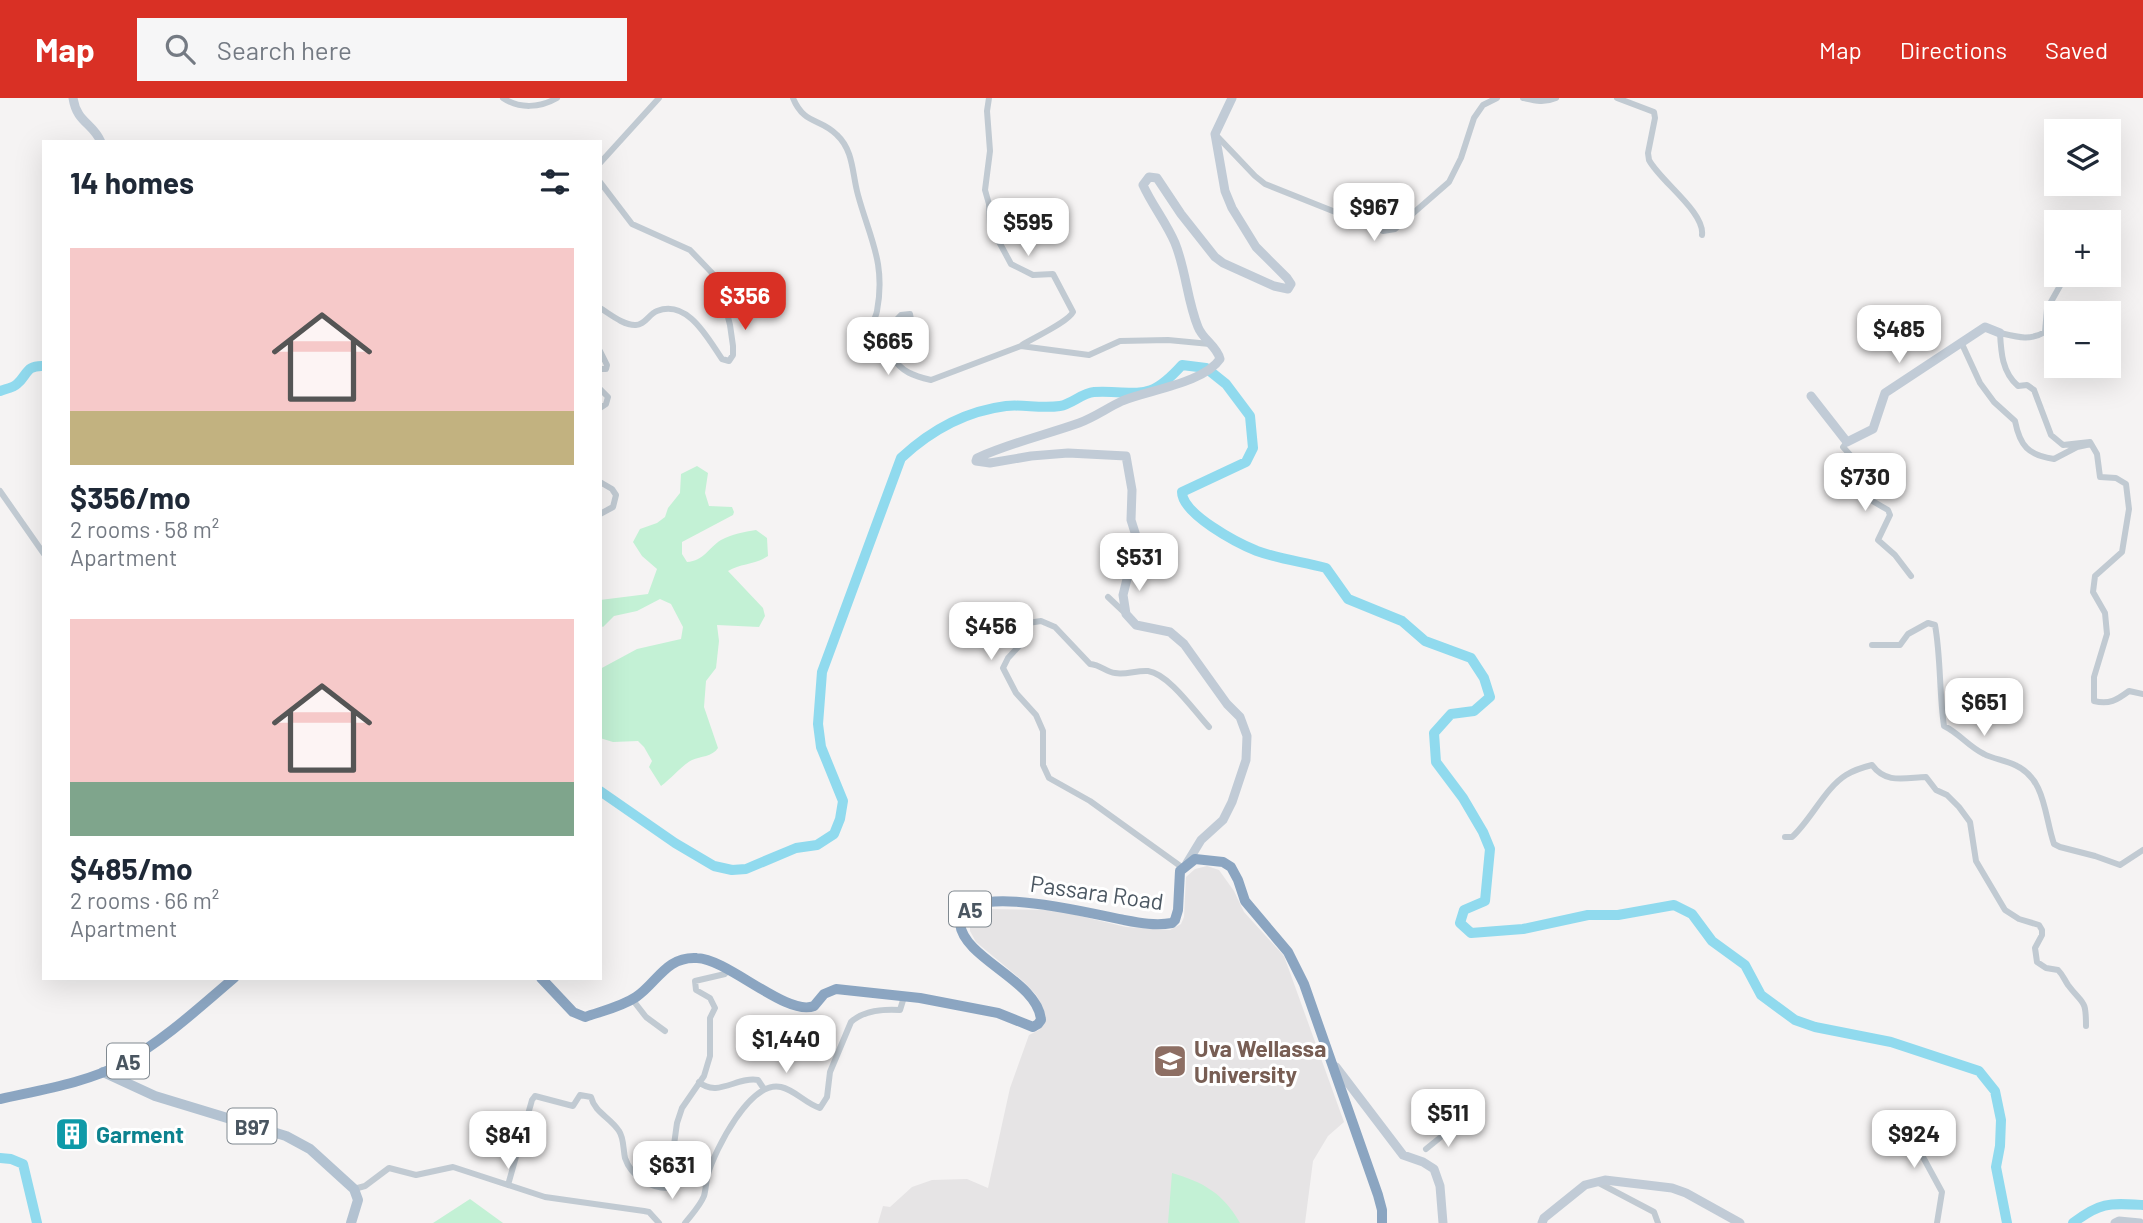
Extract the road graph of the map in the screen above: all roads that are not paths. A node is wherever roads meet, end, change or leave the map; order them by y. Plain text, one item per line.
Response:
1 (73, 98) edge
2 (503, 98) edge
3 (557, 98) edge
4 (659, 98) edge
5 (793, 98) edge
6 (989, 98) edge
7 (1232, 98) edge
8 (1497, 98) edge
9 (1523, 98) edge
10 (1556, 98) edge
11 (1617, 98) edge
12 (1215, 134) junction
13 (100, 140) edge
14 (602, 161) edge
15 (602, 185) edge
16 (1702, 235) dead end
17 (2059, 287) edge
18 (602, 309) edge
19 (2000, 333) junction
20 (1210, 344) junction
21 (1962, 344) junction
22 (1021, 346) junction
23 (602, 355) edge
24 (602, 369) edge
25 (602, 391) edge
26 (1811, 396) dead end
27 (602, 407) edge
28 (1847, 442) junction
29 (2091, 444) junction
30 (602, 483) edge
31 (0, 491) edge
32 (602, 513) edge
33 (42, 551) edge
34 (1911, 576) dead end
35 (1108, 597) dead end
36 (1126, 614) junction
37 (1872, 645) dead end
38 (2143, 694) edge
39 (1209, 727) dead end
40 (1785, 837) dead end
41 (2143, 850) edge
42 (1185, 866) junction
43 (727, 970) junction
44 (232, 980) edge
45 (543, 980) edge
46 (904, 997) junction
47 (632, 999) junction
48 (2087, 1026) dead end
49 (665, 1031) dead end
50 (1328, 1057) junction
51 (103, 1072) junction
52 (699, 1082) junction
53 (764, 1089) junction
54 (0, 1099) edge
55 (1893, 1115) dead end
56 (1468, 1127) dead end
57 (1426, 1149) dead end
58 (1595, 1181) junction
59 (508, 1185) junction
60 (354, 1189) junction
61 (351, 1223) edge
62 (659, 1223) edge
63 (685, 1223) edge
64 (1382, 1223) edge
65 (1443, 1223) edge
66 (1542, 1223) edge
67 (1658, 1223) edge
68 (1740, 1223) edge
69 (1937, 1223) edge
70 (2115, 1223) edge
71 (2140, 1223) edge

1 - 13 street
2 - 3 street
4 - 14 street
5 - 22 street
6 - 22 street
7 - 12 street
8 - 12 street
9 - 10 street
11 - 16 street
12 - 20 street
15 - 18 street
17 - 19 street
19 - 21 street
19 - 29 street
20 - 22 street
20 - 36 street
21 - 28 street
21 - 29 street
23 - 24 street
25 - 27 street
26 - 28 street
28 - 34 street
29 - 38 street
30 - 32 street
31 - 33 street
35 - 36 street
36 - 42 street
37 - 41 street
39 - 42 street
40 - 48 street
42 - 46 highway, Passara Road / A5
42 - 50 highway, Passara Road
43 - 46 highway, Passara Road / A5
43 - 47 highway, Passara Road / A5
43 - 52 street
44 - 51 highway, A5
45 - 47 highway, Passara Road / A5
46 - 53 street
47 - 49 street
50 - 64 highway, Passara Road
50 - 65 street
51 - 54 highway, A5
51 - 60 main road, B97
52 - 53 street
52 - 59 street
53 - 63 street
55 - 69 street
56 - 57 street
58 - 66 street
58 - 67 street
58 - 68 street
59 - 60 street
59 - 62 street
60 - 61 main road
70 - 71 street

